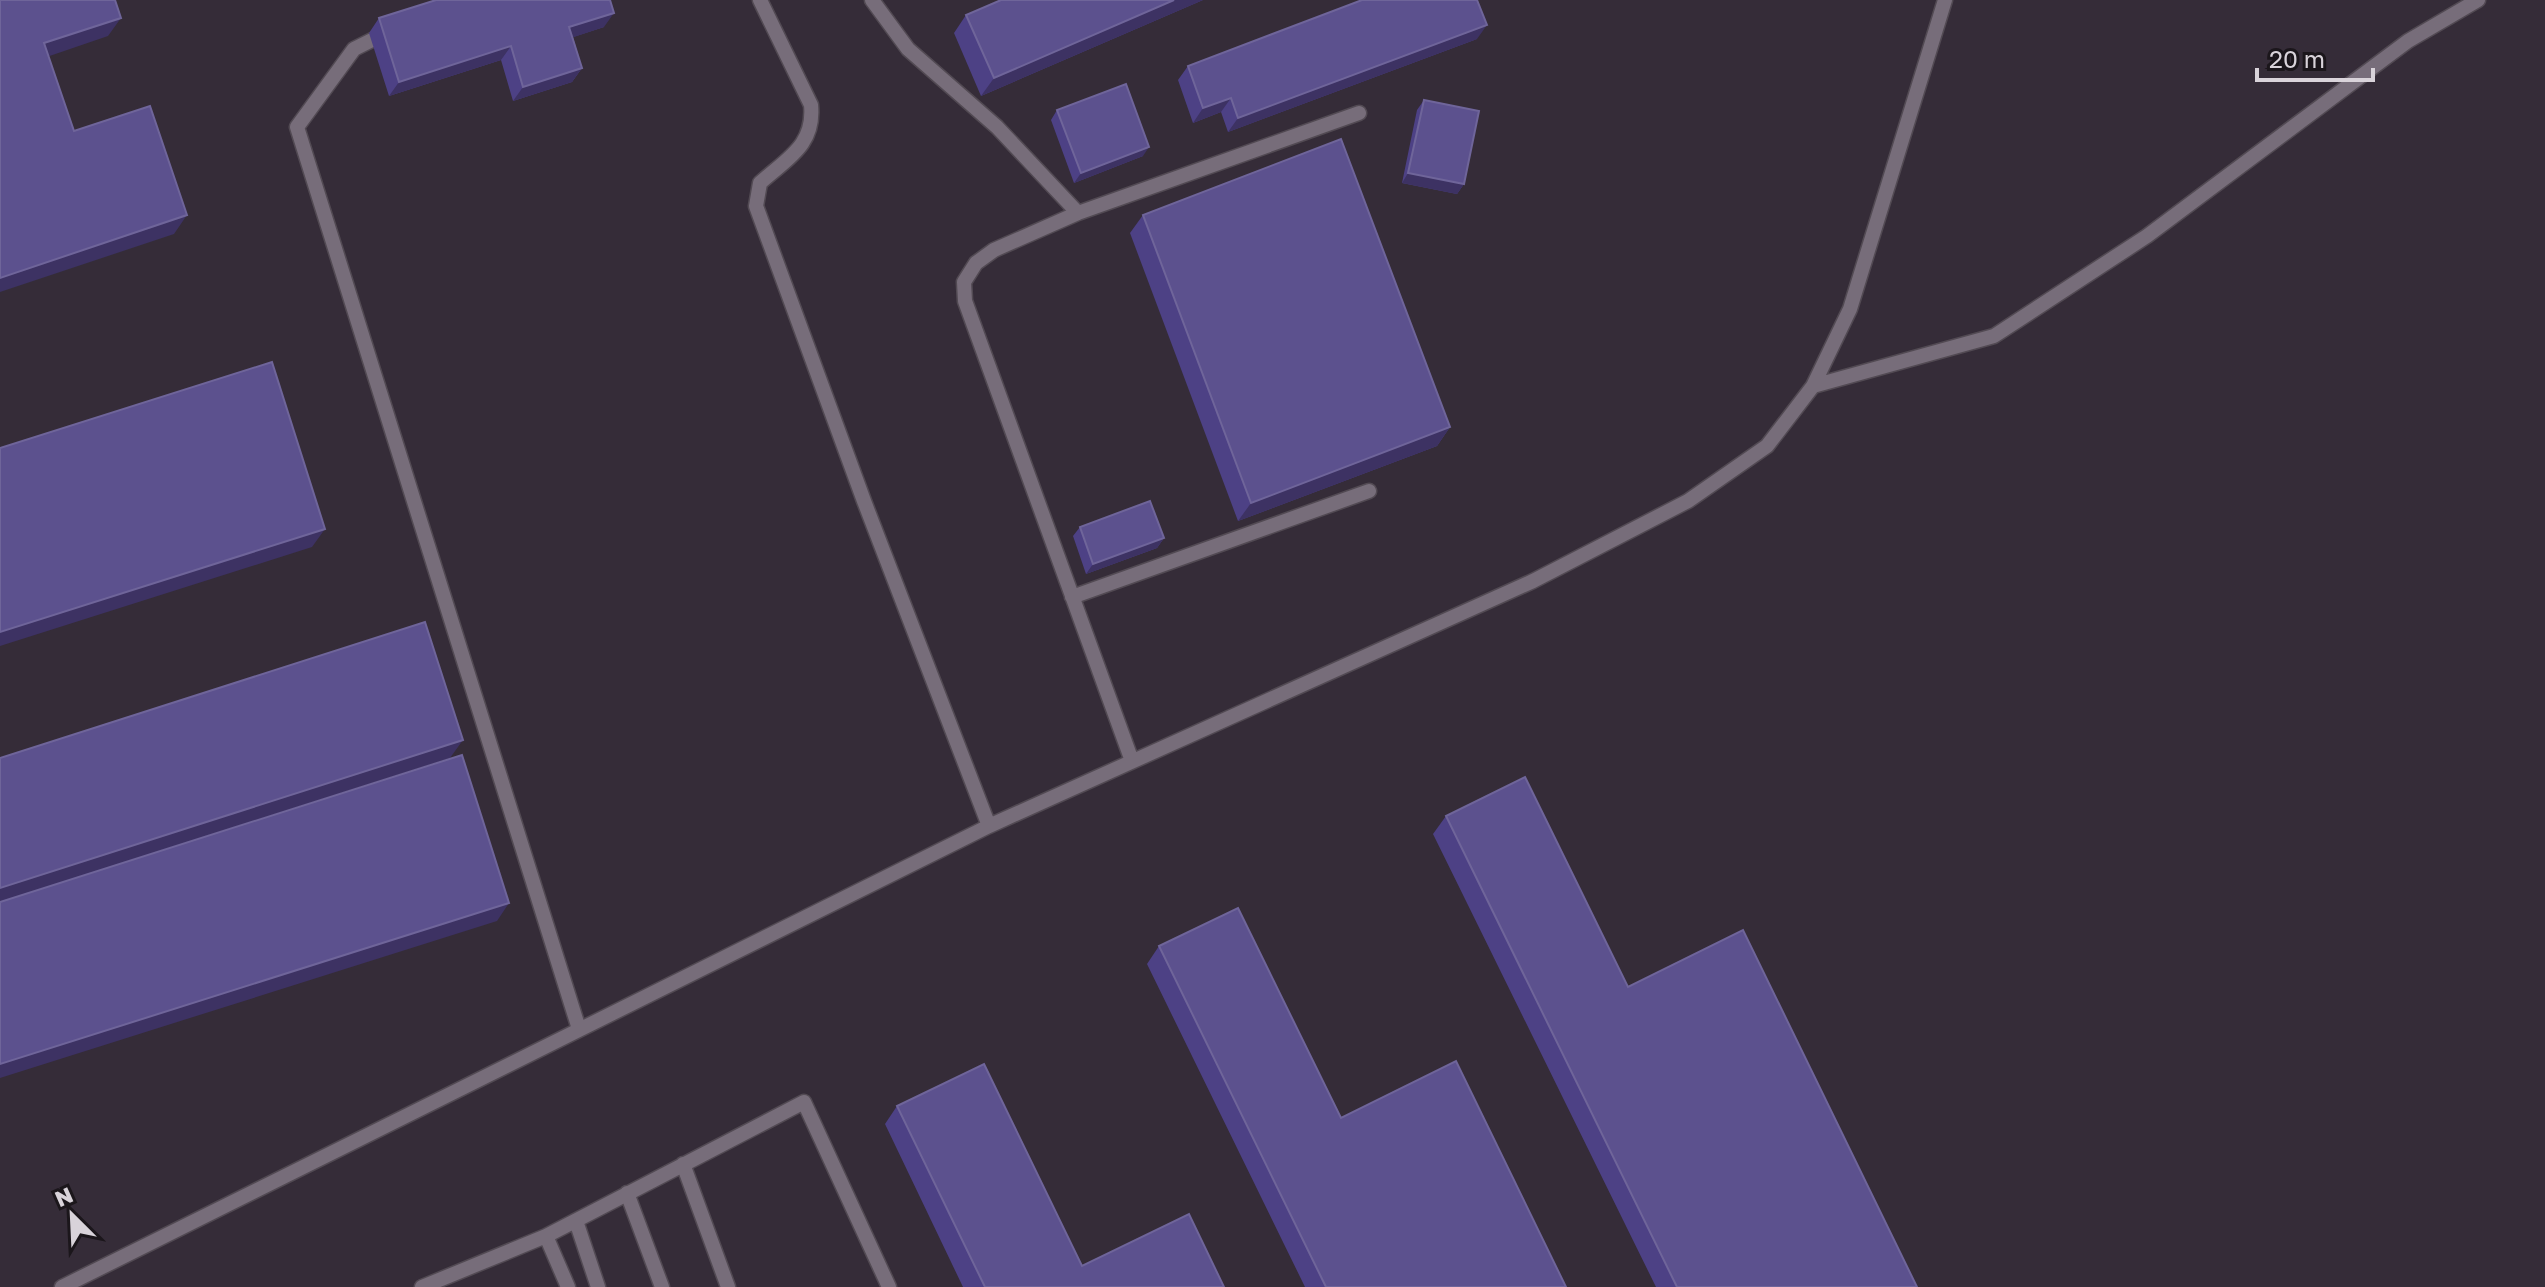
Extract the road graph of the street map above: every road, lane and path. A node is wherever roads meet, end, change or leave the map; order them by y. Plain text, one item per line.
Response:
1 (760, 0) edge
2 (872, 0) edge
3 (1945, 0) edge
4 (2478, 0) edge
5 (395, 28) edge
6 (1359, 113) dead end
7 (1078, 213) junction
8 (1813, 386) junction
9 (1369, 491) edge
10 (1072, 597) junction
11 (1132, 761) junction
12 (989, 826) junction
13 (579, 1029) junction
14 (683, 1164) junction
15 (627, 1193) junction
16 (576, 1221) junction
17 (546, 1236) junction
18 (62, 1287) edge
19 (422, 1287) edge
20 (568, 1287) edge
21 (598, 1287) edge
22 (662, 1287) edge
23 (728, 1287) edge
24 (889, 1287) edge

1 - 12 lane
2 - 7 lane
3 - 8 lane
4 - 8 lane
5 - 13 lane
6 - 7 lane
7 - 10 lane
8 - 11 lane
9 - 10 lane
10 - 11 lane
11 - 12 lane
12 - 13 lane
13 - 18 lane
14 - 15 lane
14 - 23 lane
14 - 24 lane
15 - 16 lane
15 - 22 lane
16 - 17 lane
16 - 21 lane
17 - 19 lane
17 - 20 lane

